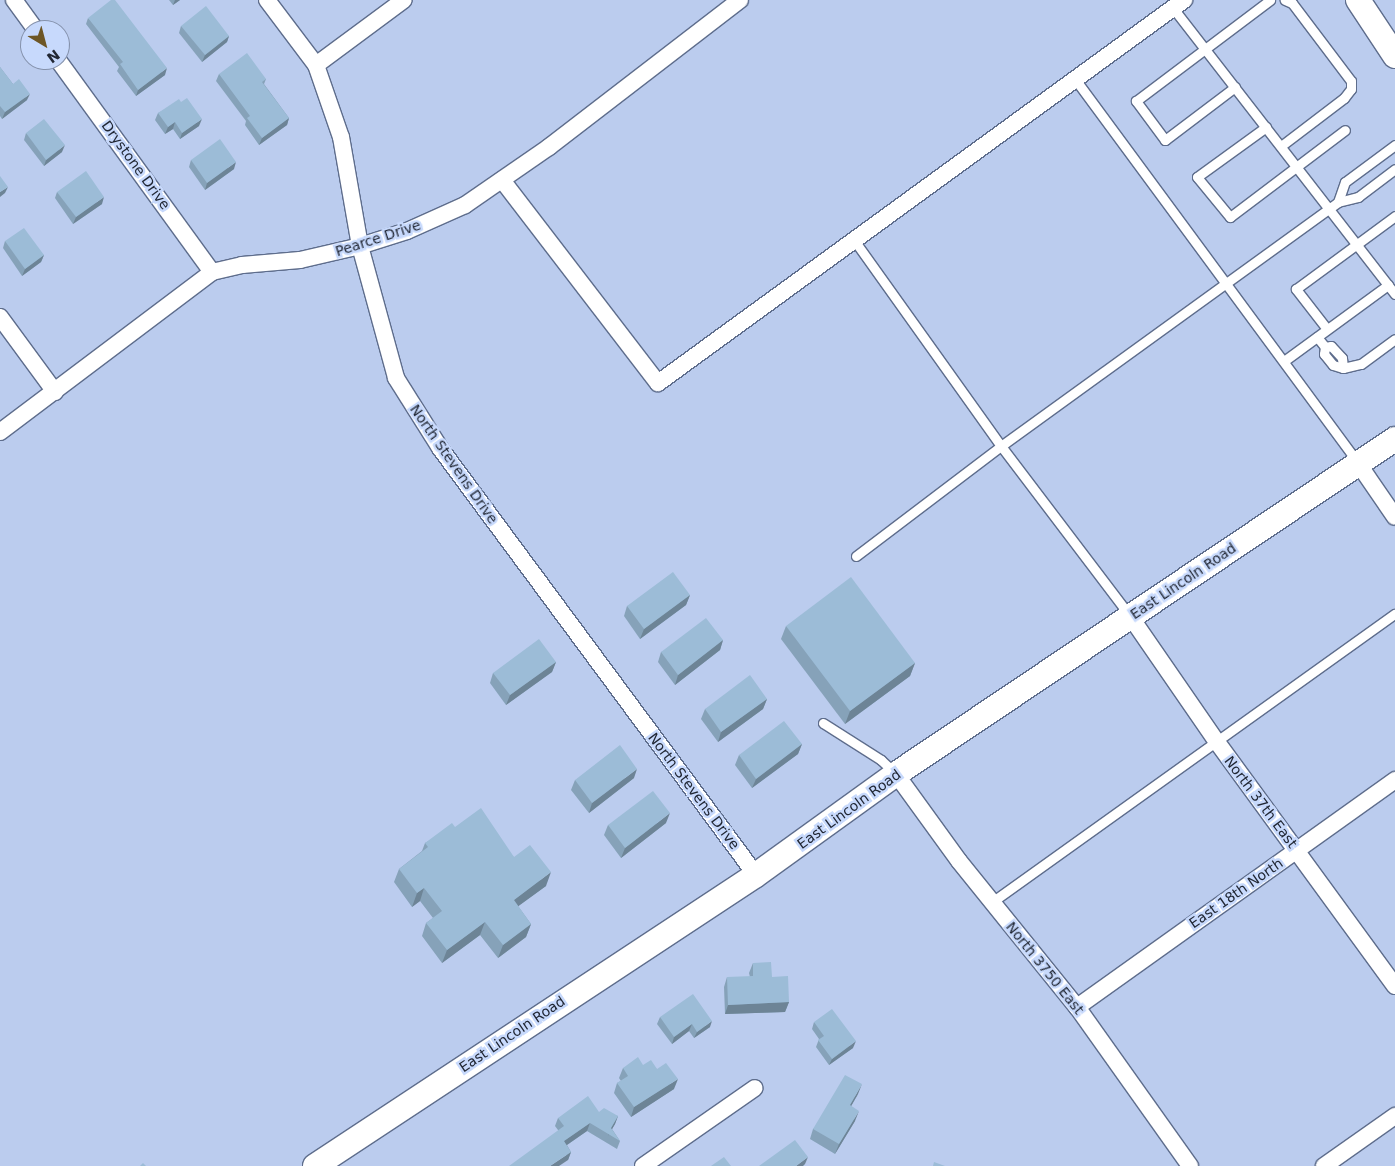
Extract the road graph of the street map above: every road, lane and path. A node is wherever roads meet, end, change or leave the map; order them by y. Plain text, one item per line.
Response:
1 (14, 0) edge
2 (267, 0) edge
3 (404, 0) edge
4 (740, 0) edge
5 (1270, 0) edge
6 (1285, 0) edge
7 (1175, 3) edge
8 (1364, 8) edge
9 (29, 20) edge
10 (1395, 40) edge
11 (1206, 49) junction
12 (1395, 56) edge
13 (316, 65) junction
14 (65, 70) edge
15 (1075, 79) junction
16 (1235, 87) junction
17 (1266, 127) junction
18 (1345, 130) dead end
19 (1395, 145) edge
20 (1281, 146) junction
21 (1298, 167) junction
22 (1395, 169) edge
23 (502, 180) junction
24 (1338, 202) junction
25 (1330, 208) junction
26 (1395, 216) edge
27 (854, 240) junction
28 (1356, 243) junction
29 (360, 246) junction
30 (212, 272) junction
31 (1227, 282) junction
32 (1388, 285) junction
33 (1395, 294) edge
34 (0, 317) edge
35 (1327, 329) junction
36 (1317, 337) junction
37 (1395, 339) edge
38 (1284, 361) junction
39 (55, 392) junction
40 (0, 432) edge
41 (1390, 440) edge
42 (1000, 446) junction
43 (1358, 463) junction
44 (1395, 517) edge
45 (856, 556) dead end
46 (1395, 614) edge
47 (1130, 616) junction
48 (823, 723) dead end
49 (1217, 742) junction
50 (896, 774) junction
51 (1395, 780) edge
52 (1297, 850) junction
53 (756, 874) junction
54 (992, 902) junction
55 (1395, 986) edge
56 (1077, 1006) junction
57 (755, 1088) dead end
58 (1395, 1116) edge
59 (315, 1166) edge
60 (643, 1166) edge
61 (1190, 1166) edge
62 (1324, 1166) edge

1 - 9 street
2 - 13 street, North Stevens Drive
3 - 13 street
4 - 23 street, Pearce Drive
5 - 11 lane
6 - 20 lane
7 - 11 lane
7 - 15 street
8 - 10 main road
8 - 12 main road
11 - 16 lane
11 - 16 lane
13 - 29 street, North Stevens Drive
14 - 30 street, Drystone Drive
15 - 27 street
15 - 31 lane
16 - 17 lane
17 - 20 lane
17 - 21 lane
18 - 21 lane
19 - 24 lane
20 - 21 lane
21 - 25 lane
22 - 24 lane
23 - 27 street
23 - 29 street, Pearce Drive
24 - 25 lane
25 - 28 lane
25 - 31 lane
26 - 28 lane
27 - 42 lane
28 - 32 lane
28 - 35 lane
29 - 30 street, Pearce Drive
29 - 53 street, North Stevens Drive
30 - 39 street, Pearce Drive
31 - 38 lane
31 - 42 lane
32 - 33 lane
32 - 35 lane
34 - 39 street
35 - 36 lane
36 - 37 lane
36 - 38 lane
38 - 43 lane
39 - 40 street, Pearce Drive
41 - 43 main road, East Lincoln Road
42 - 45 lane
42 - 47 lane
43 - 44 street
43 - 47 main road, East Lincoln Road
46 - 49 lane
47 - 49 street, North 37th East
47 - 50 main road, East Lincoln Road
48 - 50 lane
49 - 52 street, North 37th East
49 - 54 lane
50 - 53 main road, East Lincoln Road
50 - 54 street, North 3750 East
51 - 52 street, East 18th North
52 - 55 street, North 37th East
52 - 56 street, East 18th North
53 - 59 main road, East Lincoln Road
54 - 56 street, North 3750 East
56 - 61 street, North 3750 East
57 - 60 street
58 - 62 street

